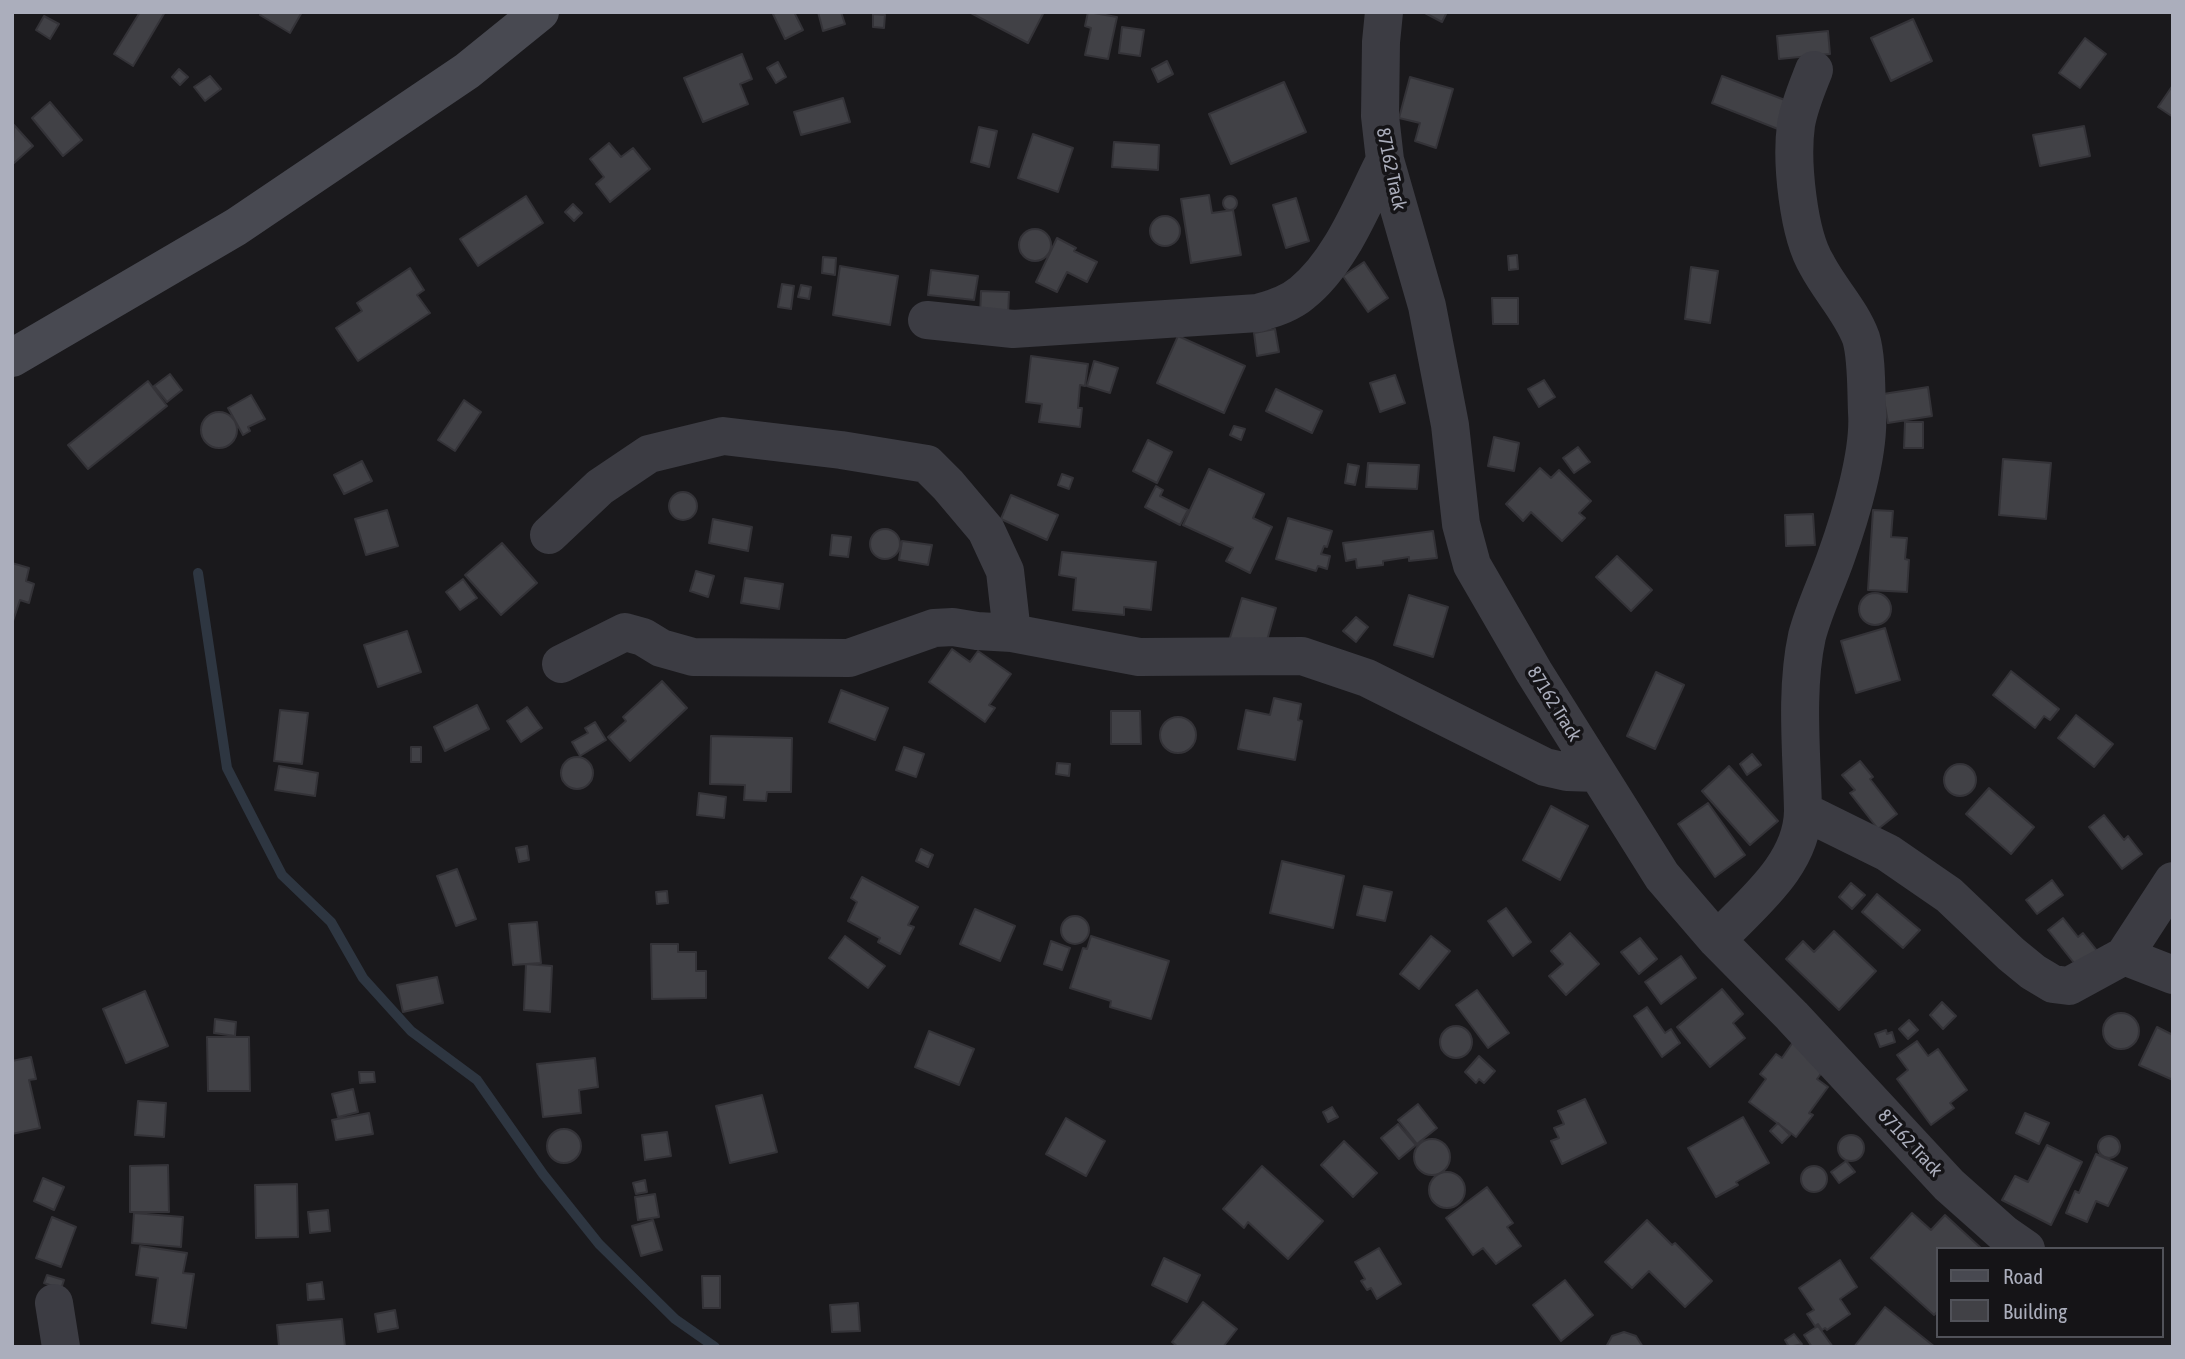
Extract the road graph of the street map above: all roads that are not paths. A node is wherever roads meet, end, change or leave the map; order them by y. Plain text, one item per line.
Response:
1 (540, 12) edge
2 (1384, 12) edge
3 (1814, 70) dead end
4 (1385, 160) junction
5 (927, 320) dead end
6 (12, 358) edge
7 (549, 535) dead end
8 (1012, 632) junction
9 (561, 664) dead end
10 (1597, 773) junction
11 (1803, 811) junction
12 (2173, 881) edge
13 (1717, 940) junction
14 (2124, 956) junction
15 (2173, 975) edge
16 (2023, 1247) edge
17 (54, 1303) dead end
18 (61, 1347) edge

1 - 6 main road
2 - 4 street, 87162 Track
3 - 11 street
4 - 5 street
4 - 10 street, 87162 Track
7 - 8 street
8 - 9 street
8 - 10 street
10 - 13 street, 87162 Track
11 - 13 street
11 - 14 street
12 - 14 street
13 - 16 street, 87162 Track
14 - 15 street
17 - 18 street

